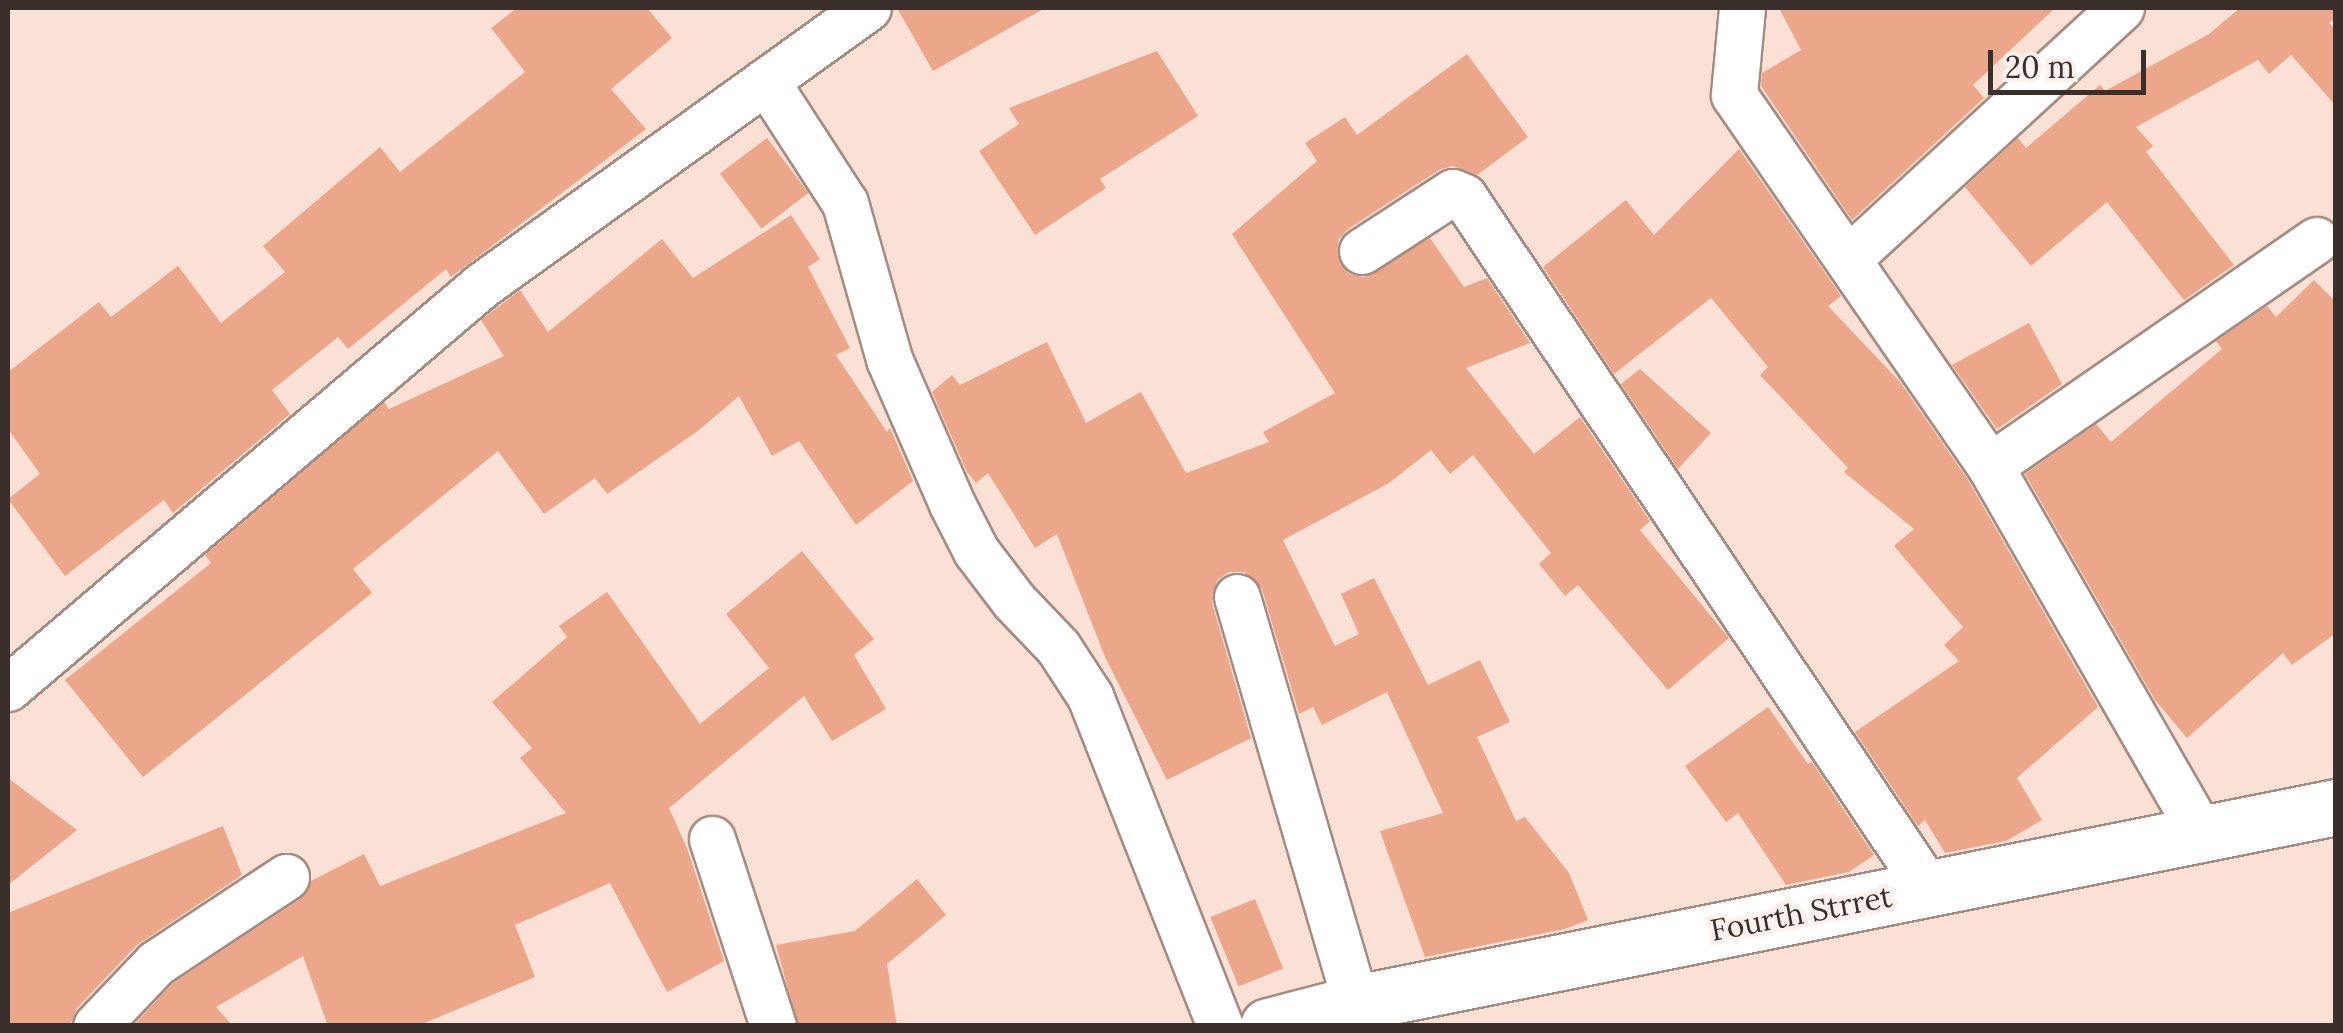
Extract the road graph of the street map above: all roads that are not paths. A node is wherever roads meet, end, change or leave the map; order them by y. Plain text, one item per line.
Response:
1 (868, 8) edge
2 (1742, 8) edge
3 (2121, 8) edge
4 (766, 81) junction
5 (2329, 244) edge
6 (1362, 251) dead end
7 (1850, 257) junction
8 (1990, 466) junction
9 (1237, 597) dead end
10 (8, 688) edge
11 (2336, 807) edge
12 (2202, 834) junction
13 (712, 839) dead end
14 (286, 877) dead end
15 (1928, 888) junction
16 (1356, 1003) junction
17 (96, 1026) edge
18 (773, 1026) edge
19 (1220, 1026) edge
20 (1268, 1026) edge

1 - 4 street
2 - 7 street
3 - 7 street
4 - 10 street
4 - 19 street
5 - 8 street
6 - 15 street
7 - 8 street
8 - 12 street
9 - 16 street
11 - 12 street, Fourth Strret
12 - 15 street, Fourth Strret
13 - 18 street
14 - 17 street
15 - 16 street, Fourth Strret
16 - 20 street, Fourth Strret

